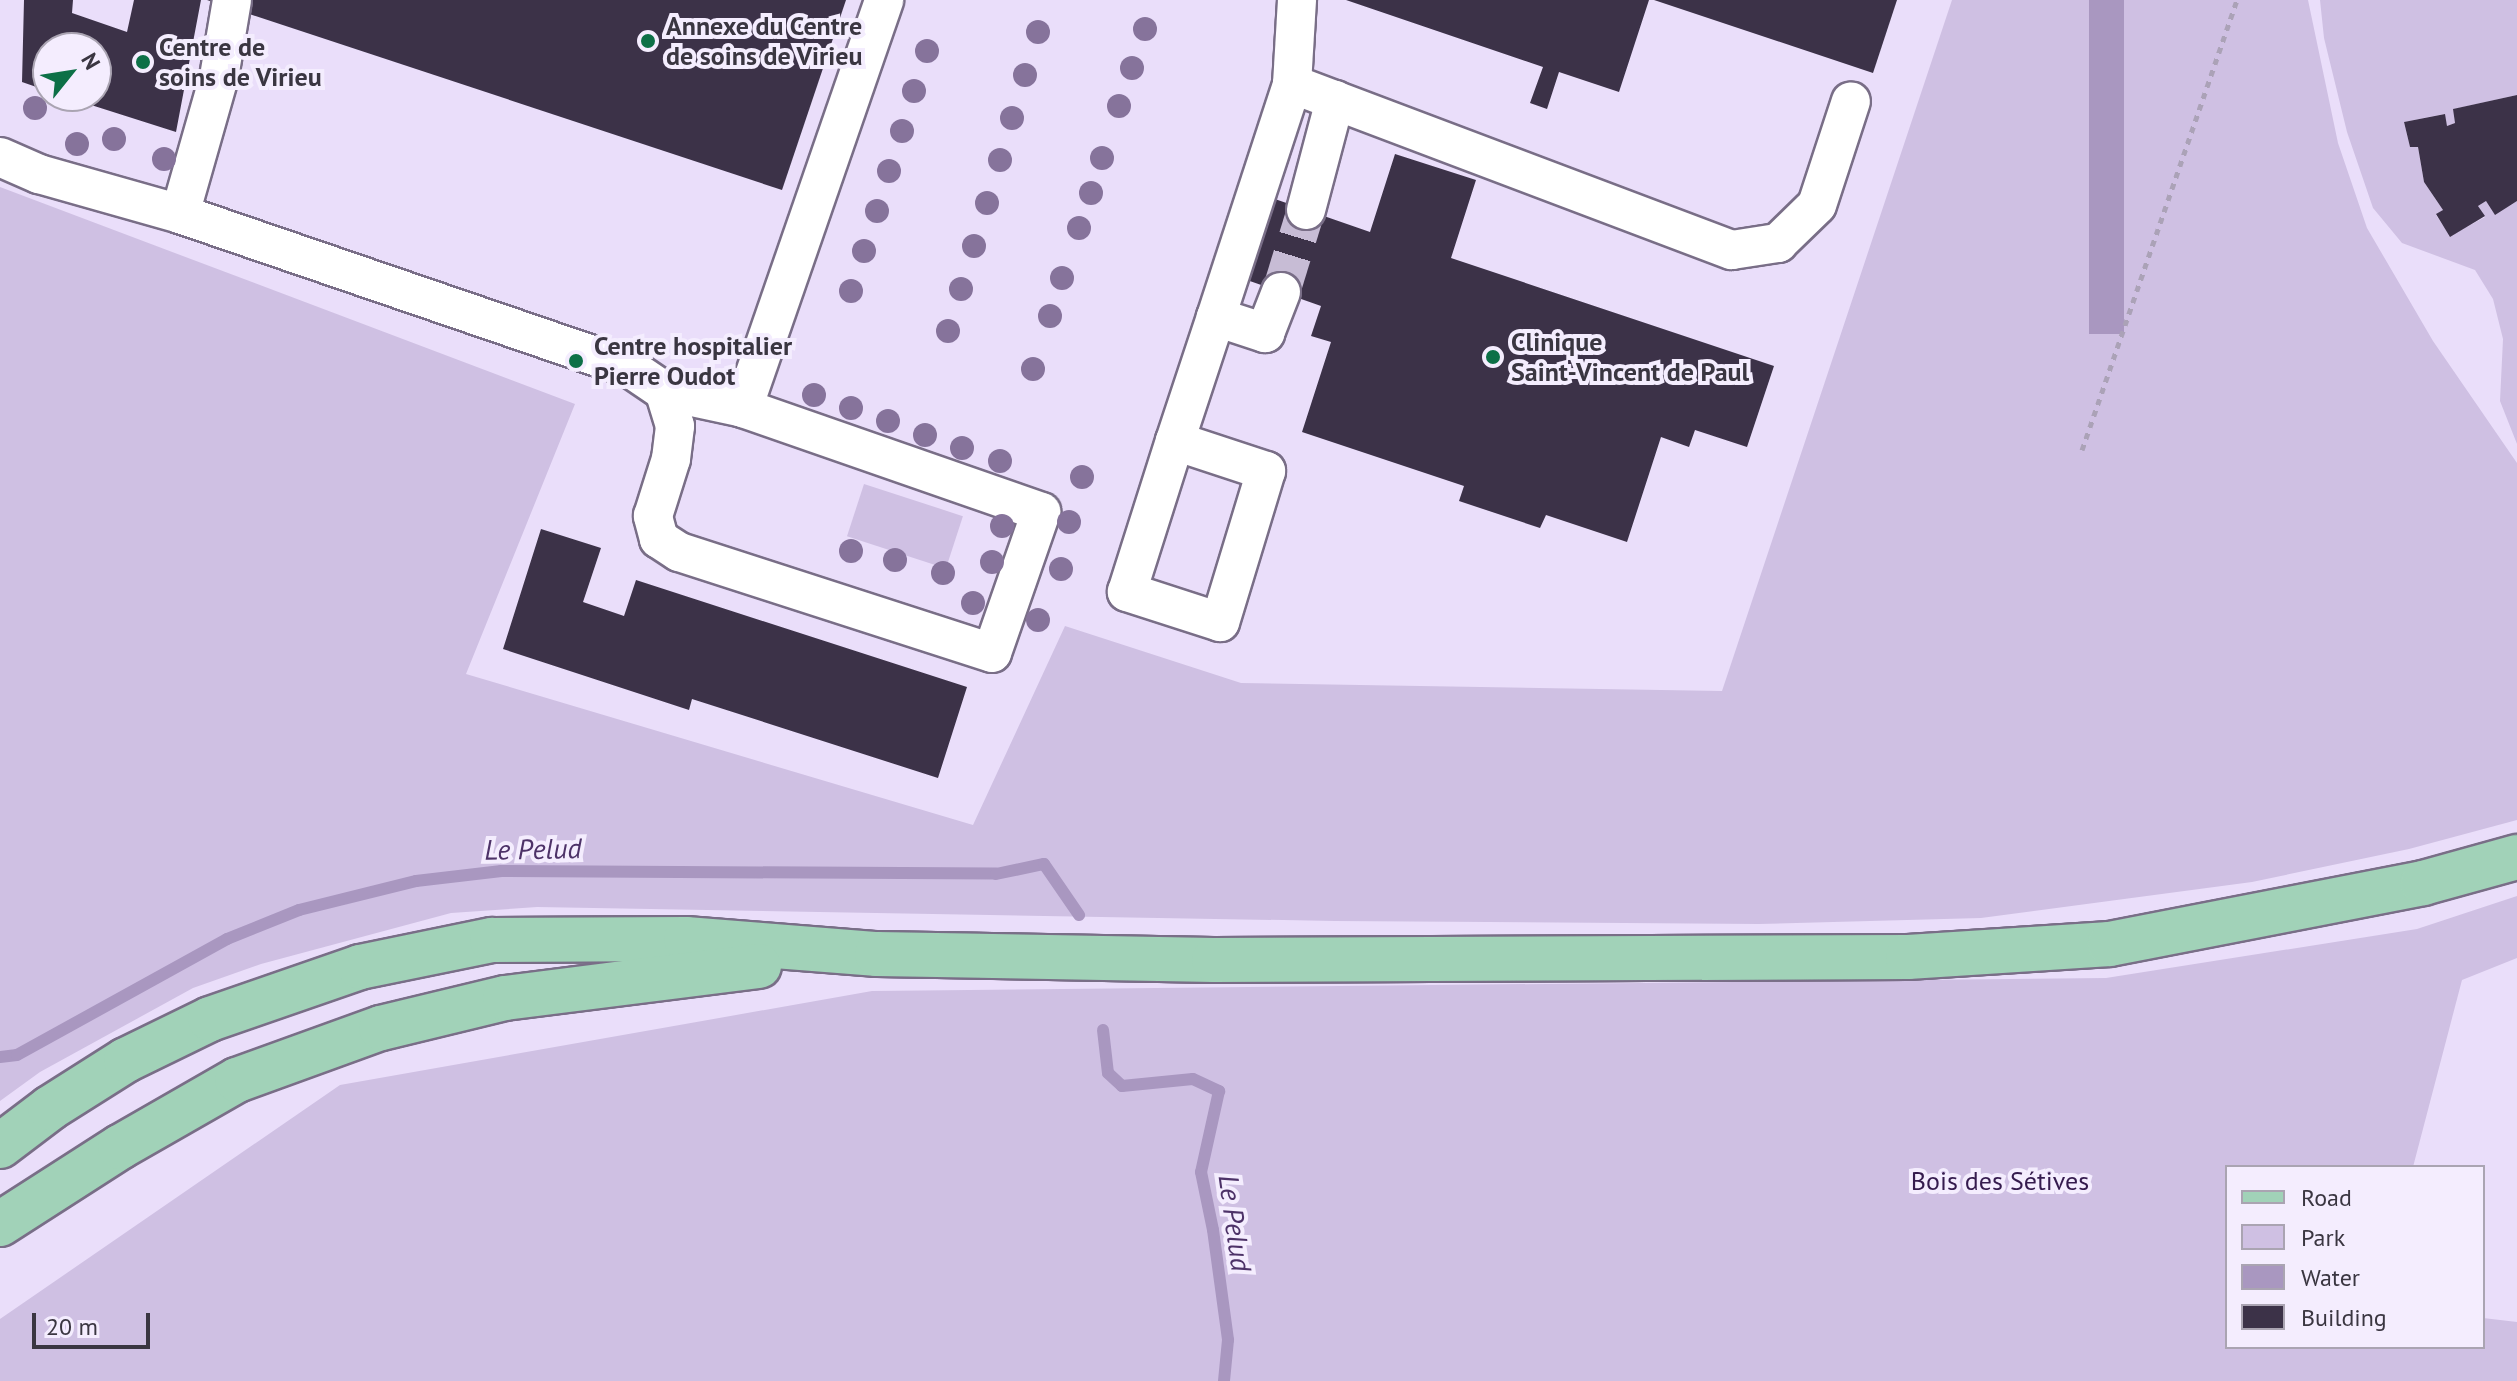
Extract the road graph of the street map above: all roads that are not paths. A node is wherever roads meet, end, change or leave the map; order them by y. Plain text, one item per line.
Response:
1 (232, 0) edge
2 (884, 0) edge
3 (1297, 0) edge
4 (1292, 84) junction
5 (1335, 100) junction
6 (1851, 101) dead end
7 (0, 157) edge
8 (1306, 210) tunnel mouth
9 (180, 214) junction
10 (1281, 292) tunnel mouth
11 (1216, 317) junction
12 (664, 391) junction
13 (743, 408) junction
14 (1175, 441) junction
15 (2517, 857) edge
16 (877, 954) junction
17 (0, 1146) edge
18 (0, 1224) edge

1 - 9 lane
2 - 13 lane
3 - 4 lane
4 - 5 lane
4 - 11 lane
5 - 6 lane
5 - 8 lane
7 - 9 lane
9 - 12 lane
10 - 11 lane
11 - 14 lane
12 - 13 lane
12 - 13 lane
14 - 14 lane
15 - 16 main road
16 - 17 main road
16 - 18 main road

